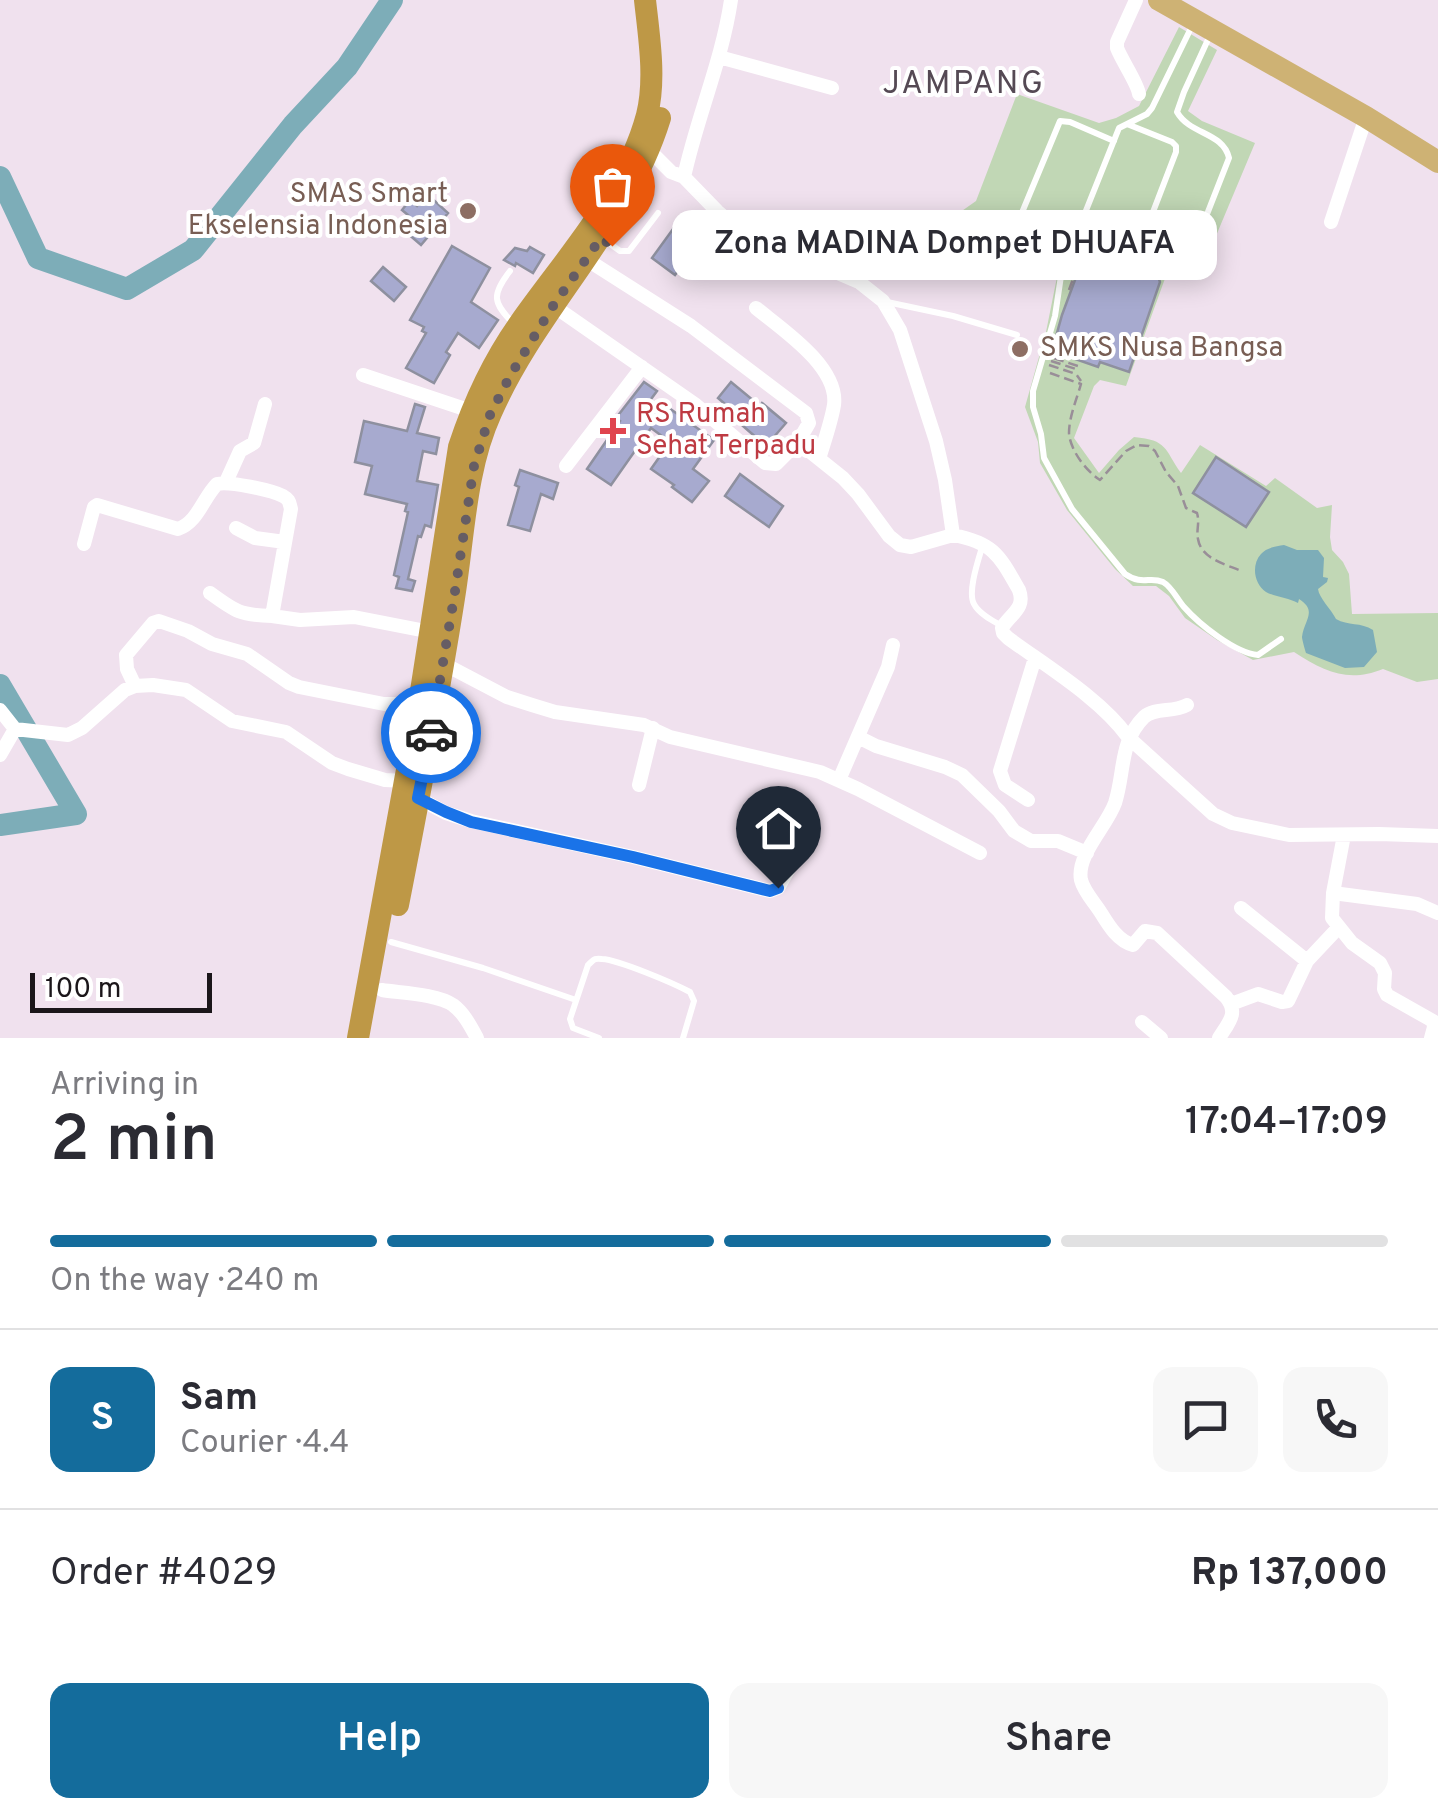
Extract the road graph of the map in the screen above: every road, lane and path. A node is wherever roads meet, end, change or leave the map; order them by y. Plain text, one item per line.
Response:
1 (645, 0) edge
2 (659, 0) edge
3 (732, 0) edge
4 (1136, 0) edge
5 (1160, 0) edge
6 (1204, 25) junction
7 (720, 58) junction
8 (832, 88) dead end
9 (1139, 94) dead end
10 (1366, 117) junction
11 (1128, 124) junction
12 (1114, 141) junction
13 (650, 151) junction
14 (1438, 162) edge
15 (678, 175) junction
16 (658, 213) dead end
17 (1084, 214) junction
18 (1018, 222) junction
19 (1330, 222) dead end
20 (601, 238) junction
21 (1142, 238) junction
22 (1012, 239) junction
23 (1102, 242) dead end
24 (1072, 243) junction
25 (586, 259) junction
26 (510, 271) dead end
27 (547, 301) junction
28 (883, 301) junction
29 (1065, 302) dead end
30 (756, 308) dead end
31 (517, 326) junction
32 (1017, 336) dead end
33 (1072, 358) dead end
34 (642, 367) junction
35 (1039, 369) junction
36 (363, 375) dead end
37 (1081, 384) junction
38 (266, 404) dead end
39 (471, 411) junction
40 (798, 442) junction
41 (819, 459) junction
42 (566, 466) dead end
43 (226, 482) junction
44 (236, 528) dead end
45 (953, 535) junction
46 (285, 542) junction
47 (983, 543) junction
48 (84, 544) dead end
49 (1239, 570) dead end
50 (210, 593) dead end
51 (272, 616) junction
52 (1002, 627) junction
53 (431, 632) junction
54 (1281, 638) dead end
55 (893, 644) dead end
56 (1035, 658) junction
57 (458, 672) junction
58 (135, 686) junction
59 (419, 704) junction
60 (1187, 704) dead end
61 (0, 710) edge
62 (653, 728) junction
63 (19, 730) junction
64 (858, 736) junction
65 (1128, 736) junction
66 (0, 755) edge
67 (838, 780) junction
68 (639, 784) dead end
69 (412, 790) junction
70 (1028, 800) dead end
71 (812, 826) dead end
72 (1344, 835) junction
73 (1438, 836) edge
74 (980, 852) dead end
75 (1087, 853) junction
76 (1333, 893) junction
77 (1242, 908) dead end
78 (1438, 912) edge
79 (1338, 928) junction
80 (399, 944) junction
81 (1307, 961) junction
82 (395, 992) junction
83 (576, 1000) junction
84 (1231, 1004) junction
85 (1142, 1022) dead end
86 (358, 1038) edge
87 (372, 1038) edge
88 (477, 1038) edge
89 (599, 1038) edge
90 (683, 1038) edge
91 (1162, 1038) edge
92 (1219, 1038) edge
93 (1431, 1038) edge

1 - 27 highway
2 - 13 highway
3 - 7 street
4 - 9 street
5 - 6 main road
6 - 10 main road
6 - 11 lane
6 - 21 lane
7 - 8 street
7 - 15 street
10 - 14 main road
10 - 19 street
11 - 12 lane
11 - 21 lane
12 - 17 lane
12 - 18 lane
13 - 15 street
13 - 20 highway
15 - 28 street
16 - 20 lane
17 - 21 lane
17 - 24 lane
18 - 22 lane
18 - 22 lane
20 - 25 highway
22 - 24 lane
23 - 29 path
24 - 35 lane
25 - 27 highway
25 - 40 street
26 - 31 lane
27 - 31 highway
27 - 34 street
27 - 57 highway
28 - 32 lane
28 - 45 street
30 - 41 street
31 - 39 highway
33 - 37 path
34 - 40 street
34 - 42 street
35 - 37 path
35 - 54 lane
36 - 39 street
37 - 49 path
38 - 43 street
39 - 53 highway
40 - 41 street
41 - 45 street
43 - 46 street
43 - 48 street
44 - 46 street
45 - 47 street
46 - 51 street
47 - 52 lane
47 - 52 street
50 - 51 street
51 - 53 street
52 - 56 street
53 - 59 highway
55 - 64 street
56 - 65 street
56 - 70 street
57 - 62 street
57 - 69 highway
58 - 59 street
58 - 63 street
58 - 69 street
59 - 69 highway
60 - 65 street
61 - 63 street
62 - 67 street
62 - 68 street
63 - 66 street
64 - 67 street
64 - 75 street
65 - 72 street
65 - 75 street
67 - 74 street
69 - 71 street
69 - 80 highway
69 - 86 highway
72 - 73 street
72 - 76 street
75 - 84 street
76 - 78 street
76 - 79 street
77 - 81 street
79 - 81 street
79 - 93 street
80 - 82 highway
80 - 83 lane
81 - 84 street
82 - 87 highway
82 - 88 street
83 - 89 lane
83 - 90 lane
84 - 92 street
85 - 91 street

